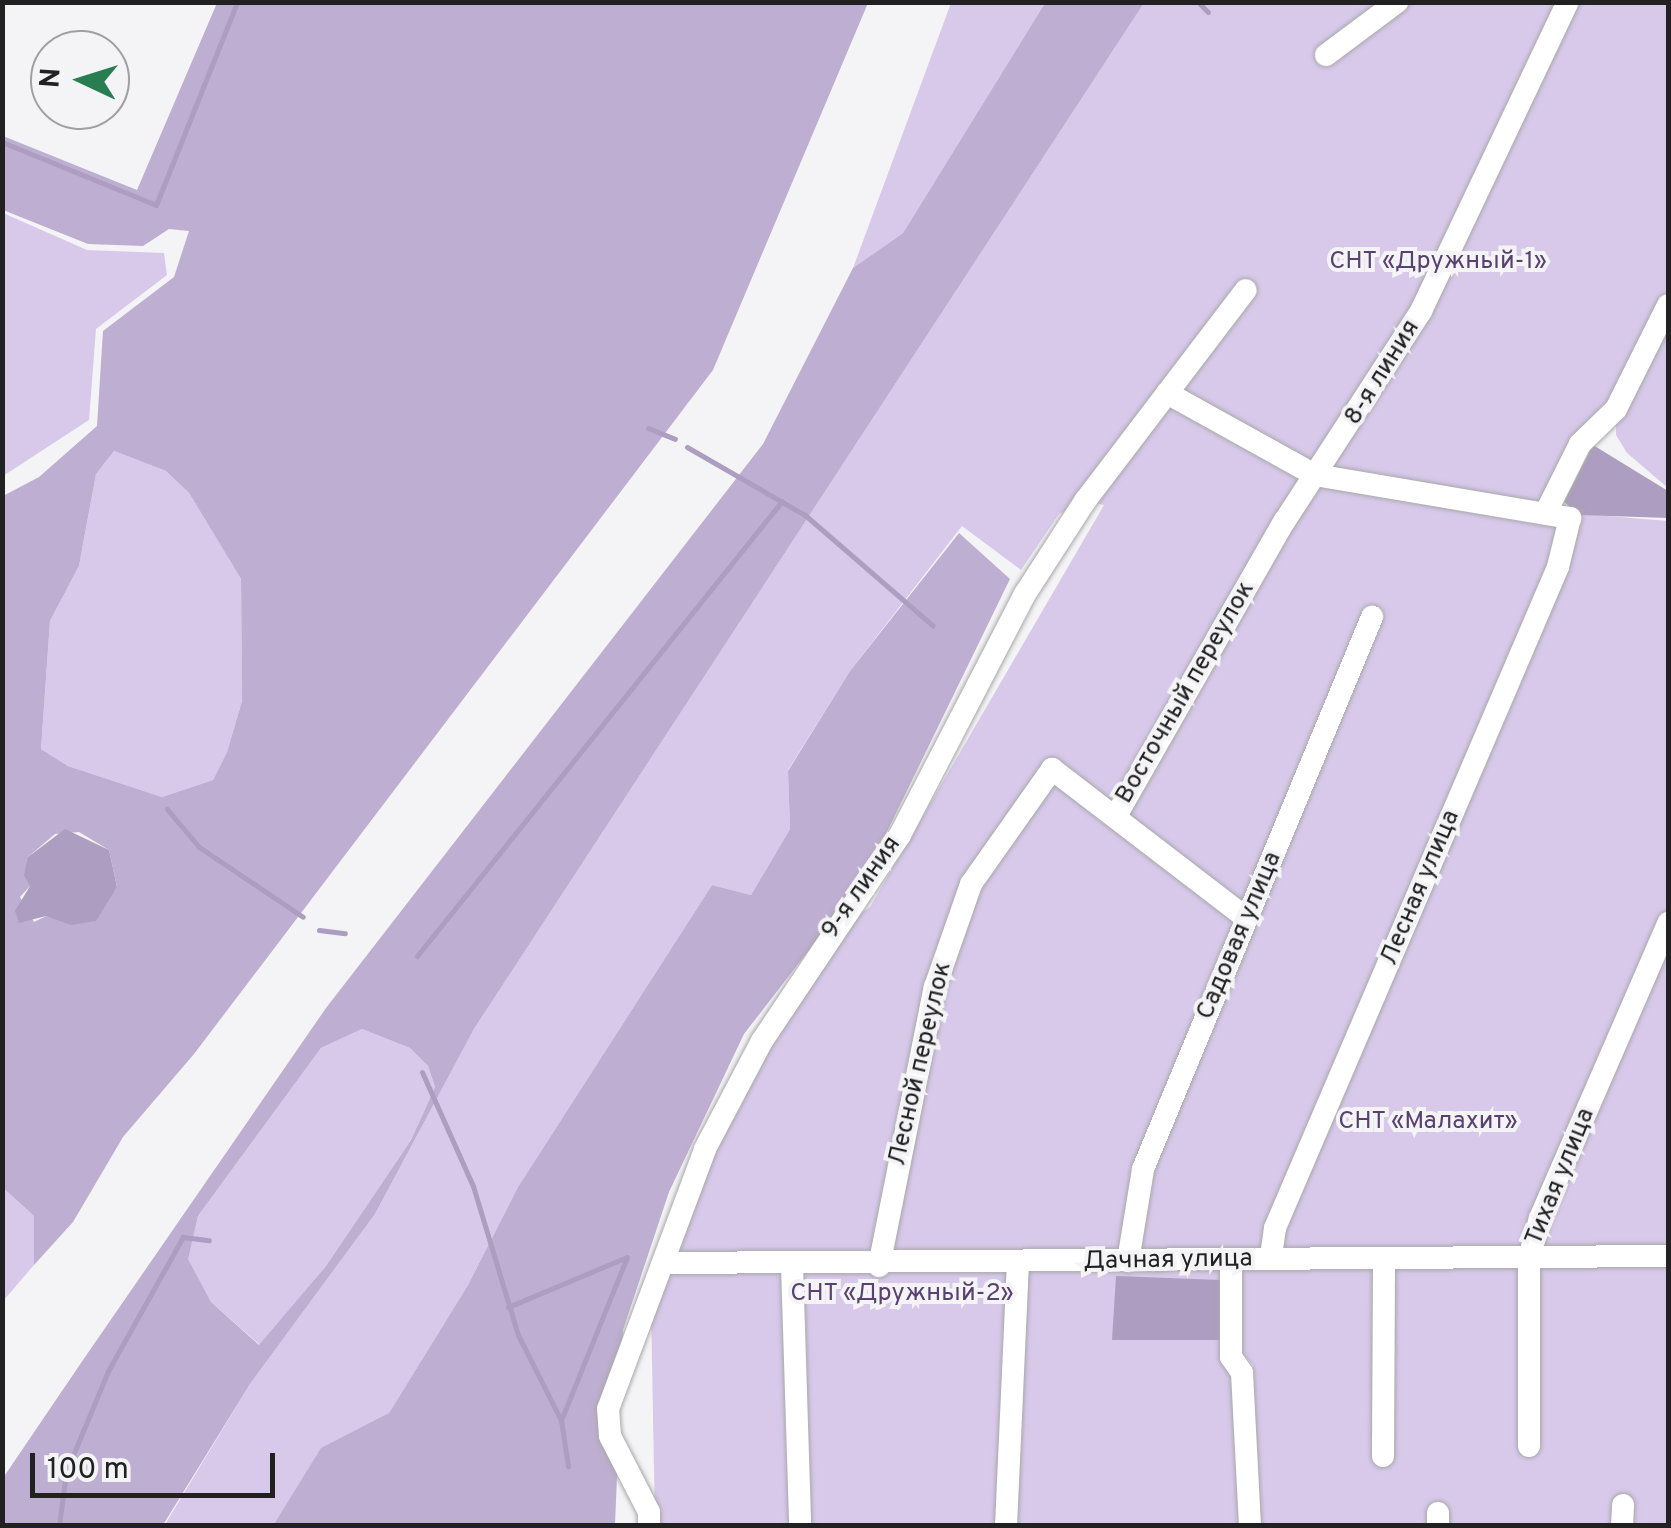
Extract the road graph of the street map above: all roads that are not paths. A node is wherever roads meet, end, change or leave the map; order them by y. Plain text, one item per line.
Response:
1 (1396, 2) edge
2 (1568, 2) edge
3 (1326, 56) dead end
4 (1246, 290) dead end
5 (1668, 305) edge
6 (1167, 393) junction
7 (1315, 475) junction
8 (1546, 512) junction
9 (1257, 570) joint
10 (1372, 617) dead end
11 (1116, 816) junction
12 (1246, 918) junction
13 (1668, 923) edge
14 (1668, 1256) edge
15 (1271, 1258) junction
16 (1529, 1258) junction
17 (1384, 1259) junction
18 (1231, 1260) junction
19 (1128, 1261) junction
20 (667, 1264) junction
21 (792, 1266) junction
22 (879, 1266) junction
23 (1018, 1266) junction
24 (1529, 1446) dead end
25 (1383, 1456) dead end
26 (649, 1526) edge
27 (800, 1526) edge
28 (1006, 1526) edge
29 (1250, 1526) edge

1 - 3 street
2 - 7 street, 8-я линия
4 - 6 street, 9-я линия
5 - 8 street
6 - 7 street
6 - 20 street, 9-я линия
7 - 8 street
7 - 9 street, 8-я линия
8 - 15 street, Лесная улица
9 - 11 street, Восточный переулок
10 - 12 street, Садовая улица
11 - 12 street
11 - 22 street, Лесной переулок
12 - 19 street, Садовая улица
13 - 16 street, Тихая улица
14 - 16 street, Дачная улица
15 - 17 street, Дачная улица
15 - 18 street, Дачная улица
16 - 17 street, Дачная улица
16 - 24 street, Тихая улица
17 - 25 street
18 - 19 street, Дачная улица
18 - 29 street
19 - 23 street, Дачная улица
20 - 21 street, Дачная улица
20 - 26 street, 9-я линия
21 - 22 street, Дачная улица
21 - 27 street
22 - 23 street, Дачная улица
23 - 28 street

